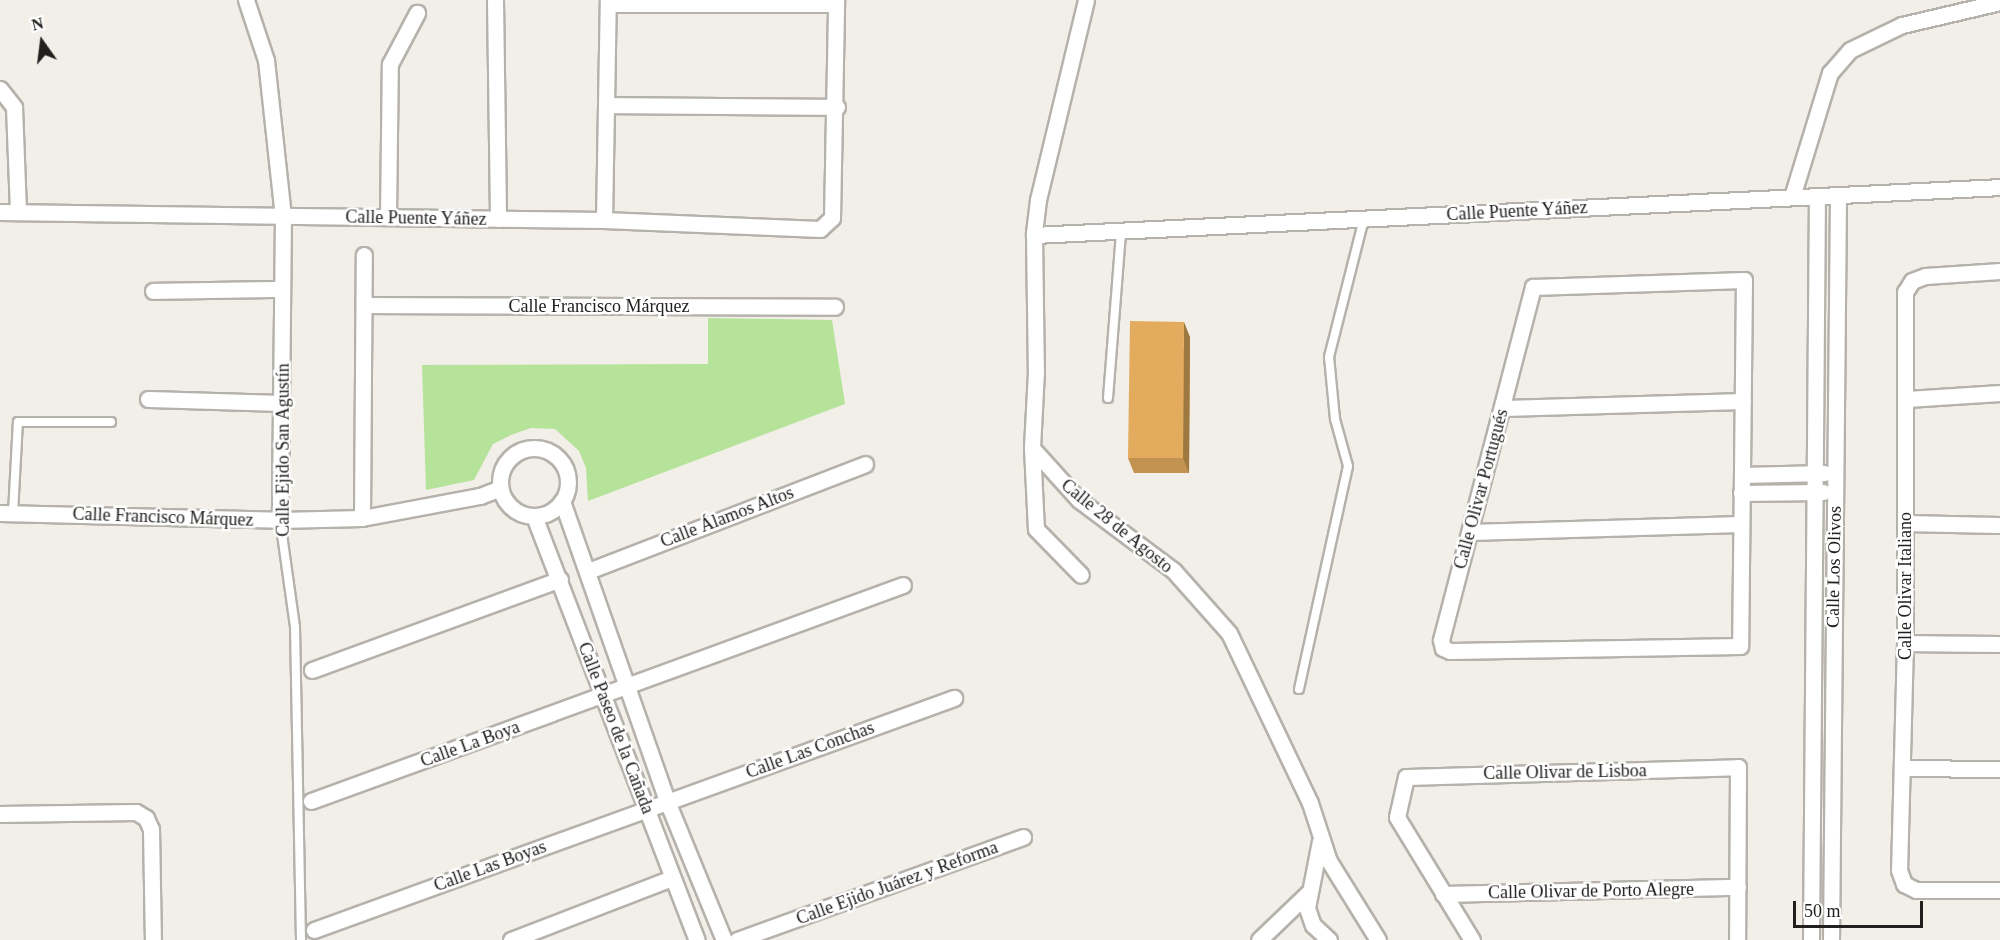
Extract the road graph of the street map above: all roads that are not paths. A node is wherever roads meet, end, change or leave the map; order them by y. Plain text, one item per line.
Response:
1 (246, 0) edge
2 (495, 0) edge
3 (1086, 0) edge
4 (608, 2) edge
5 (836, 2) edge
6 (2000, 2) edge
7 (417, 13) dead end
8 (0, 89) edge
9 (606, 105) junction
10 (837, 107) junction
11 (2000, 188) edge
12 (1838, 195) junction
13 (1817, 196) junction
14 (1792, 197) junction
15 (0, 212) edge
16 (18, 212) junction
17 (283, 216) junction
18 (388, 217) junction
19 (498, 219) junction
20 (1364, 219) junction
21 (604, 220) junction
22 (1120, 231) junction
23 (1034, 235) junction
24 (364, 255) dead end
25 (2000, 272) edge
26 (282, 289) junction
27 (153, 291) dead end
28 (364, 305) junction
29 (835, 307) dead end
30 (2000, 393) edge
31 (1108, 398) dead end
32 (148, 399) dead end
33 (1907, 399) junction
34 (1743, 401) junction
35 (282, 403) junction
36 (1504, 408) junction
37 (111, 422) dead end
38 (1032, 448) junction
39 (865, 464) dead end
40 (1814, 473) junction
41 (1836, 473) junction
42 (1742, 475) junction
43 (501, 488) junction
44 (1814, 492) junction
45 (1835, 492) junction
46 (1742, 493) junction
47 (562, 501) junction
48 (6, 513) edge
49 (534, 516) junction
50 (362, 518) junction
51 (280, 520) junction
52 (1905, 523) junction
53 (1741, 524) junction
54 (2000, 525) edge
55 (1470, 532) junction
56 (588, 571) junction
57 (1081, 575) dead end
58 (560, 579) junction
59 (903, 585) dead end
60 (1905, 643) junction
61 (2000, 644) edge
62 (312, 670) dead end
63 (628, 685) junction
64 (1299, 689) dead end
65 (603, 695) junction
66 (954, 698) dead end
67 (1902, 768) junction
68 (2000, 769) edge
69 (310, 801) dead end
70 (667, 801) junction
71 (646, 808) junction
72 (0, 814) edge
73 (1023, 837) dead end
74 (1320, 841) junction
75 (672, 878) junction
76 (1738, 887) junction
77 (2000, 890) edge
78 (1308, 894) junction
79 (1443, 894) junction
80 (314, 930) dead end
81 (1324, 939) edge
82 (153, 940) edge
83 (301, 940) edge
84 (511, 940) edge
85 (697, 940) edge
86 (724, 940) edge
87 (737, 940) edge
88 (1259, 940) edge
89 (1378, 940) edge
90 (1472, 940) edge
91 (1737, 940) edge
92 (1811, 940) edge
93 (1831, 940) edge

1 - 17 street, Calle Ejido San Agustín
2 - 19 street
3 - 23 street
4 - 5 street
4 - 9 street
5 - 10 street
6 - 14 street
7 - 18 street
8 - 16 street
9 - 10 street
9 - 21 street
10 - 21 street, Calle Puente Yáñez
11 - 12 street, Calle Puente Yáñez
12 - 13 street, Calle Puente Yáñez
12 - 41 street, Calle Los Olivos
13 - 14 street, Calle Puente Yáñez
13 - 40 street, Calle Los Olivos
14 - 20 street, Calle Puente Yáñez
15 - 16 street, Calle Puente Yáñez
16 - 17 street, Calle Puente Yáñez
17 - 18 street, Calle Puente Yáñez
17 - 26 street, Calle Ejido San Agustín
18 - 19 street, Calle Puente Yáñez
19 - 21 street, Calle Puente Yáñez
20 - 22 street, Calle Puente Yáñez
20 - 64 lane
22 - 23 street, Calle Puente Yáñez
22 - 31 lane
23 - 38 street
24 - 28 street
25 - 33 street, Calle Olivar Italiano
26 - 27 street
26 - 35 street, Calle Ejido San Agustín
28 - 29 street, Calle Francisco Márquez
28 - 50 street
30 - 33 street
32 - 35 street
33 - 52 street, Calle Olivar Italiano
34 - 36 street
34 - 36 street, Calle Olivar Portugués
34 - 42 street, Calle Olivar Portugués
35 - 51 street, Calle Ejido San Agustín
36 - 55 street, Calle Olivar Portugués
37 - 48 lane
38 - 57 street
38 - 74 street, Calle 28 de Agosto
39 - 56 street, Calle Álamos Altos
40 - 41 street
40 - 42 street
40 - 44 street, Calle Los Olivos
41 - 45 street, Calle Los Olivos
42 - 46 street, Calle Olivar Portugués
43 - 47 street
43 - 49 street
43 - 50 street, Calle Francisco Márquez
44 - 45 street
44 - 46 street
44 - 92 street, Calle Los Olivos
45 - 93 street, Calle Los Olivos
46 - 53 street, Calle Olivar Portugués
47 - 49 street
47 - 56 street, Calle Paseo de la Cañada
48 - 51 street, Calle Francisco Márquez
49 - 58 street, Calle Paseo de la Cañada
50 - 51 street, Calle Francisco Márquez
51 - 83 lane, Calle Ejido San Agustín
52 - 54 street
52 - 60 street, Calle Olivar Italiano
53 - 55 street
53 - 55 street, Calle Olivar Portugués
56 - 63 street, Calle Paseo de la Cañada
58 - 62 street
58 - 65 street, Calle Paseo de la Cañada
59 - 63 street, Calle La Boya
60 - 61 street
60 - 67 street, Calle Olivar Italiano
63 - 65 street, Calle La Boya
63 - 70 street, Calle Paseo de la Cañada
65 - 69 street, Calle La Boya
65 - 71 street, Calle Paseo de la Cañada
66 - 70 street, Calle Las Conchas
67 - 68 street
67 - 77 street, Calle Olivar Italiano
70 - 71 street, Calle Las Boyas
70 - 86 street, Calle Paseo de la Cañada
71 - 75 street, Calle Paseo de la Cañada
71 - 80 street, Calle Las Boyas
72 - 82 street
73 - 87 street, Calle Ejido Juárez y Reforma
74 - 78 street
74 - 89 street, Calle 28 de Agosto
75 - 84 street
75 - 85 street, Calle Paseo de la Cañada
76 - 79 street, Calle Olivar de Porto Alegre
76 - 79 street, Calle Olivar de Lisboa
76 - 91 street, Calle Olivar de Lisboa
78 - 81 street
78 - 88 street
79 - 90 street, Calle Olivar de Lisboa

